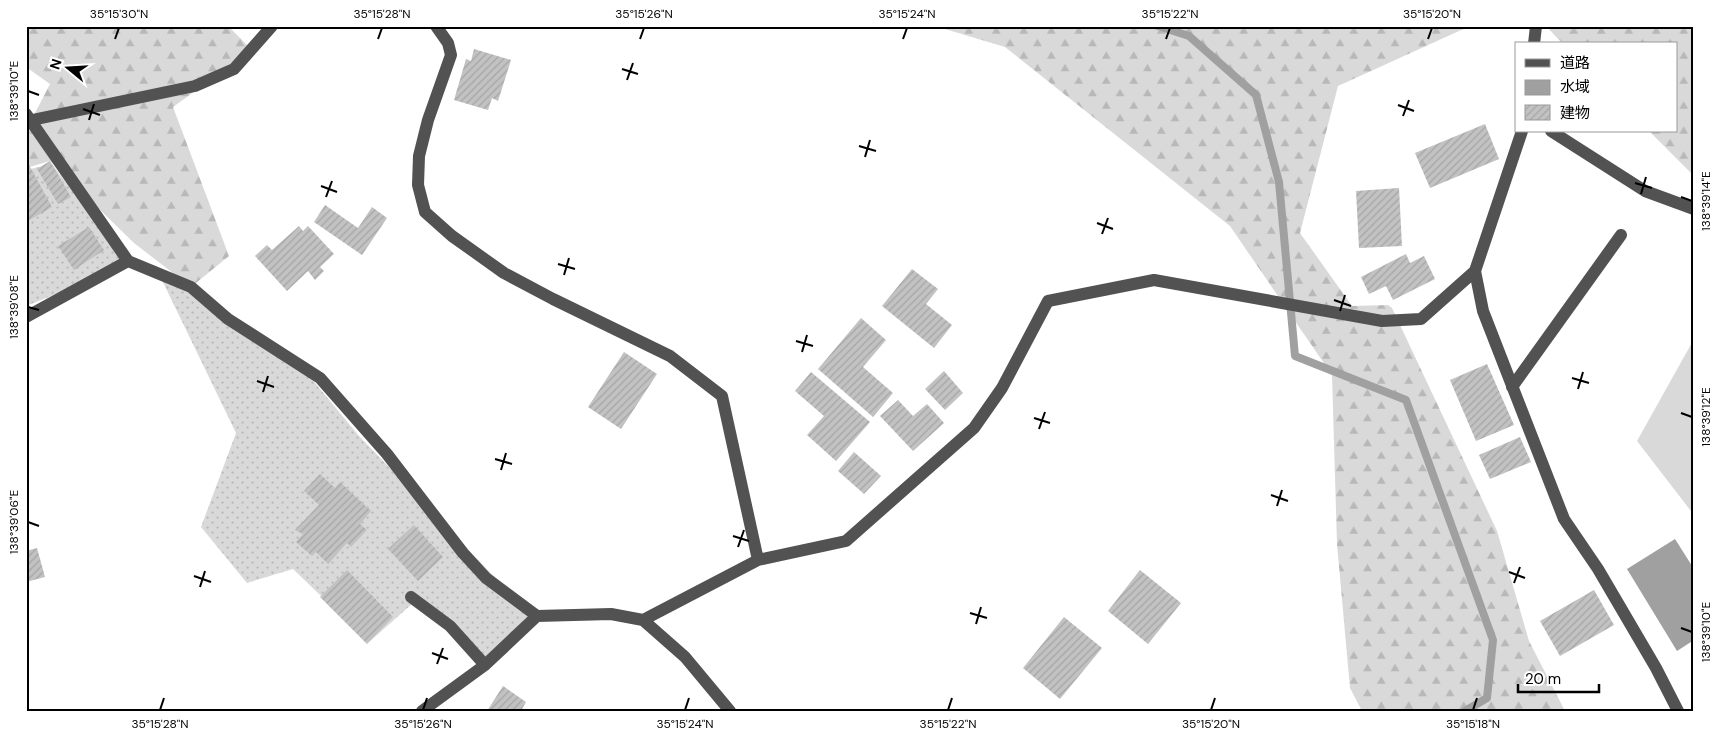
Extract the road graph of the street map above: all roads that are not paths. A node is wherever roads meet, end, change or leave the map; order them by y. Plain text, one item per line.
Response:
1 (272, 26) edge
2 (436, 26) edge
3 (1536, 26) edge
4 (1534, 42) edge
5 (29, 117) edge
6 (1522, 132) edge
7 (1553, 132) edge
8 (1694, 209) edge
9 (1621, 235) dead end
10 (128, 261) junction
11 (1475, 271) junction
12 (26, 317) edge
13 (1512, 387) junction
14 (758, 560) junction
15 (411, 597) dead end
16 (537, 616) junction
17 (643, 620) junction
18 (485, 665) junction
19 (422, 711) edge
20 (730, 711) edge
21 (1678, 711) edge

1 - 5 street
2 - 14 street
3 - 4 street
5 - 10 street
6 - 11 street
7 - 8 street
9 - 13 street
10 - 12 street
10 - 16 street
11 - 13 street
11 - 14 street
13 - 21 street
14 - 17 street
15 - 18 street
16 - 17 street
16 - 18 street
17 - 20 street
18 - 19 street

